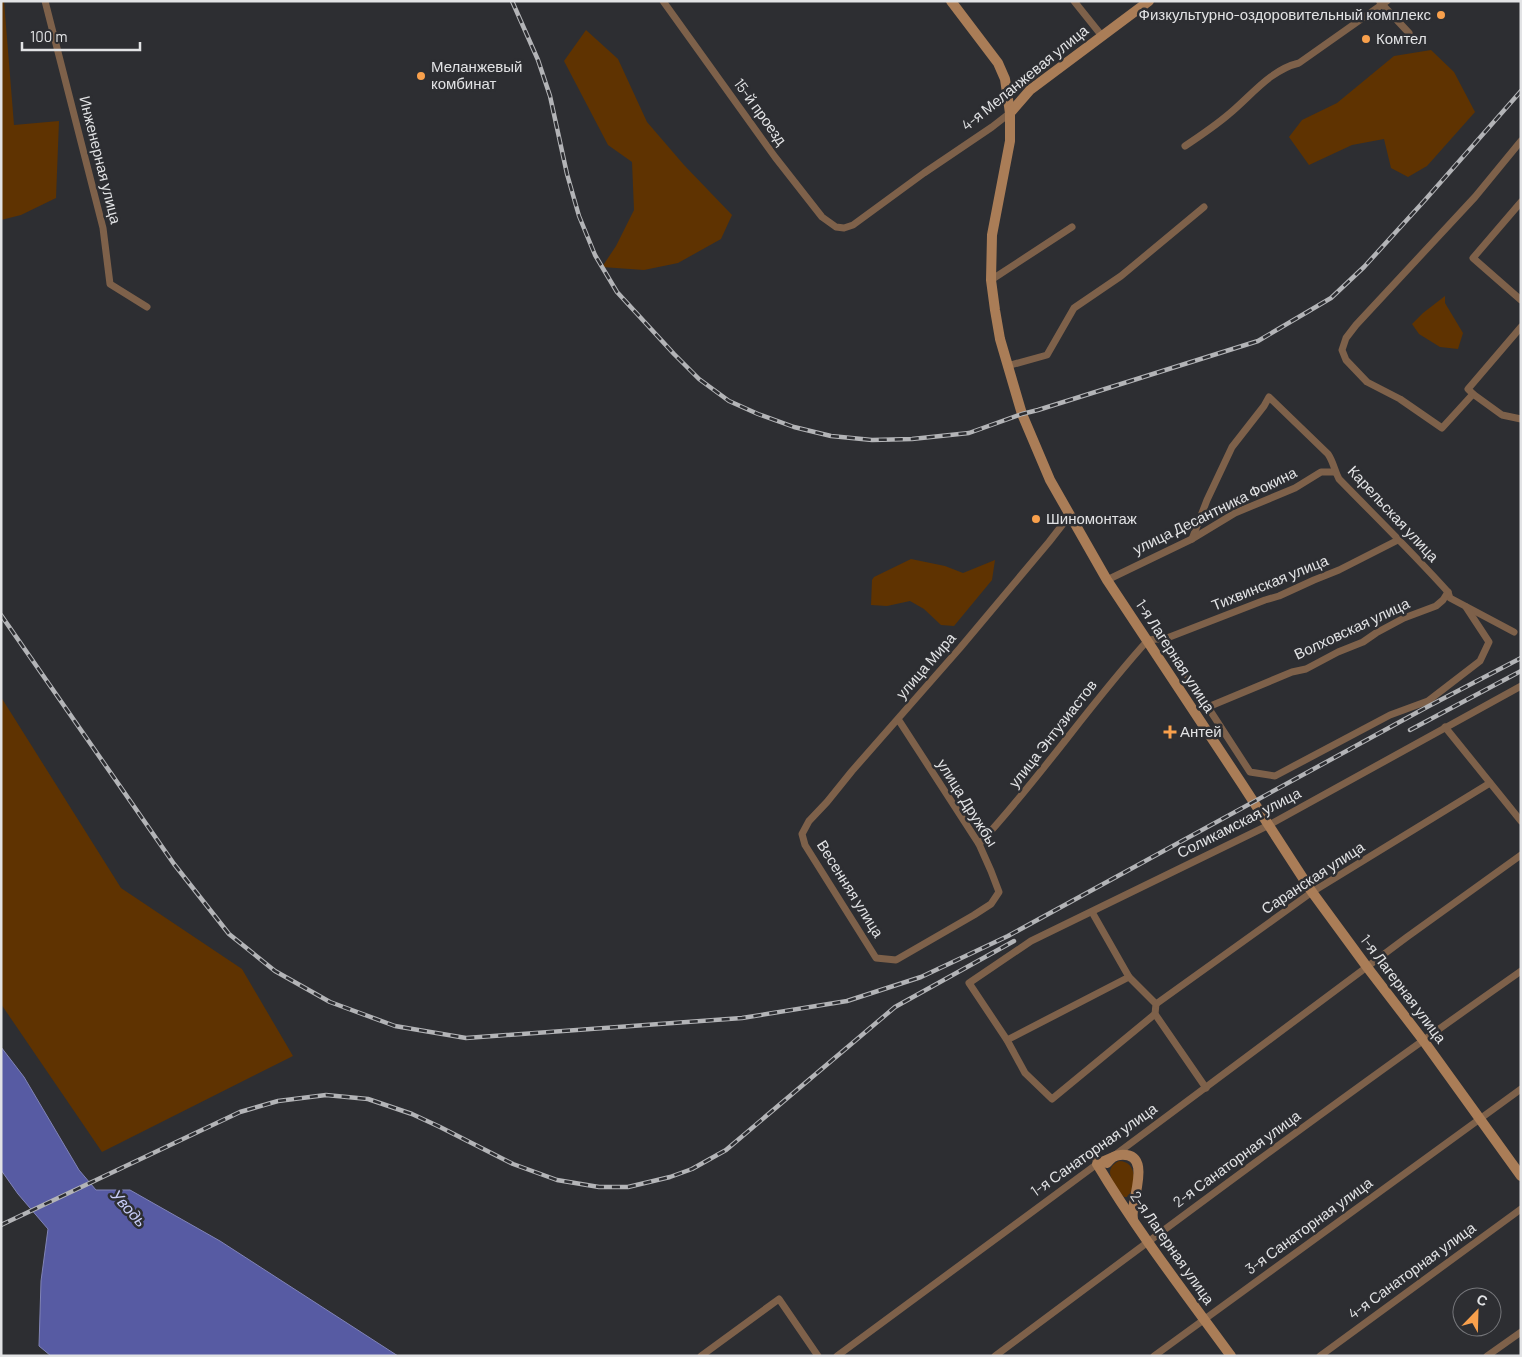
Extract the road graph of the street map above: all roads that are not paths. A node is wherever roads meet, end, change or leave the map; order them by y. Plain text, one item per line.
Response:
1 (45, 1) edge
2 (663, 1) edge
3 (951, 1) edge
4 (1074, 1) edge
5 (1149, 1) edge
6 (1383, 2) edge
7 (1409, 33) dead end
8 (1102, 36) junction
9 (1010, 112) junction
10 (1521, 141) edge
11 (1185, 146) dead end
12 (1521, 202) edge
13 (1204, 207) dead end
14 (1072, 227) dead end
15 (844, 228) joint
16 (992, 280) junction
17 (1521, 300) edge
18 (147, 307) dead end
19 (1521, 327) edge
20 (1007, 366) junction
21 (1473, 394) junction
22 (1521, 419) edge
23 (1335, 472) junction
24 (1070, 515) junction
25 (1192, 539) junction
26 (1398, 540) junction
27 (1107, 580) junction
28 (1448, 592) junction
29 (1466, 606) junction
30 (1514, 632) dead end
31 (1163, 638) junction
32 (1148, 640) junction
33 (1521, 686) edge
34 (1208, 707) junction
35 (898, 719) junction
36 (1445, 727) junction
37 (1490, 783) junction
38 (1521, 821) edge
39 (1269, 825) junction
40 (802, 834) joint
41 (979, 844) junction
42 (1521, 855) edge
43 (1312, 892) junction
44 (991, 904) joint
45 (1092, 912) junction
46 (1367, 967) junction
47 (1521, 972) edge
48 (1129, 977) junction
49 (1156, 1004) junction
50 (1155, 1014) junction
51 (1007, 1040) junction
52 (1423, 1040) junction
53 (1206, 1088) junction
54 (1521, 1089) edge
55 (1480, 1119) junction
56 (1111, 1158) junction
57 (1095, 1159) junction
58 (1521, 1176) edge
59 (1106, 1180) junction
60 (1521, 1209) edge
61 (1134, 1220) junction
62 (1148, 1242) junction
63 (1204, 1319) junction
64 (1521, 1332) edge
65 (701, 1356) edge
66 (818, 1356) edge
67 (837, 1356) edge
68 (995, 1356) edge
69 (1154, 1356) edge
70 (1230, 1356) edge
71 (1320, 1356) edge
72 (1488, 1356) edge

1 - 18 street, Инженерная улица
2 - 15 street, 15-й проезд
3 - 9 main road, 1-я Лагерная улица
4 - 8 street
5 - 8 main road, 4-я Меланжевая улица
6 - 7 street
6 - 11 street
8 - 9 main road, 4-я Меланжевая улица
9 - 15 street, 4-я Меланжевая улица
9 - 16 main road, 1-я Лагерная улица
10 - 21 street
12 - 17 street
13 - 20 street
14 - 16 street
16 - 20 main road, 1-я Лагерная улица
19 - 21 street
20 - 24 main road, 1-я Лагерная улица
21 - 22 street
23 - 25 street, улица Десантника Фокина
23 - 25 street, Карельская улица
23 - 26 street, Карельская улица
24 - 27 main road, 1-я Лагерная улица
24 - 35 street, улица Мира
25 - 27 street, улица Десантника Фокина
26 - 28 street, Карельская улица
26 - 31 street, Тихвинская улица
27 - 32 main road, 1-я Лагерная улица
28 - 29 street, Карельская улица
28 - 34 street, Волховская улица
29 - 30 street, Карельская улица
29 - 34 street
31 - 32 street, Тихвинская улица
31 - 34 street
32 - 39 main road, 1-я Лагерная улица
32 - 41 street, улица Энтузиастов
33 - 36 street, Соликамская улица
35 - 40 street, улица Мира
35 - 41 street, улица Дружбы
36 - 37 street
36 - 39 street, Соликамская улица
37 - 38 street
37 - 43 street, Саранская улица
39 - 43 main road, 1-я Лагерная улица
39 - 45 street, Соликамская улица
40 - 44 street, Весенняя улица
41 - 44 street, улица Дружбы
42 - 46 street, 1-я Санаторная улица
43 - 46 main road, 1-я Лагерная улица
43 - 49 street, Саранская улица
45 - 48 street
45 - 51 street, Соликамская улица
46 - 52 main road, 1-я Лагерная улица
46 - 53 street, 1-я Санаторная улица
47 - 52 street, 2-я Санаторная улица
48 - 49 street
48 - 51 street
49 - 50 street
50 - 51 street
50 - 53 street
52 - 55 main road, 1-я Лагерная улица
52 - 62 street, 2-я Санаторная улица
53 - 56 street, 1-я Санаторная улица
54 - 55 street, 3-я Санаторная улица
55 - 58 main road, 1-я Лагерная улица
55 - 63 street, 3-я Санаторная улица
56 - 57 main road, 1-я Санаторная улица
56 - 59 main road
56 - 61 main road
57 - 59 main road, 2-я Лагерная улица
57 - 67 street, 1-я Санаторная улица
59 - 61 main road, 2-я Лагерная улица
60 - 71 street, 4-я Санаторная улица
61 - 62 main road, 2-я Лагерная улица
62 - 63 main road, 2-я Лагерная улица
62 - 68 street, 2-я Санаторная улица
63 - 69 street, 3-я Санаторная улица
63 - 70 main road, 2-я Лагерная улица
64 - 72 street
65 - 66 street

